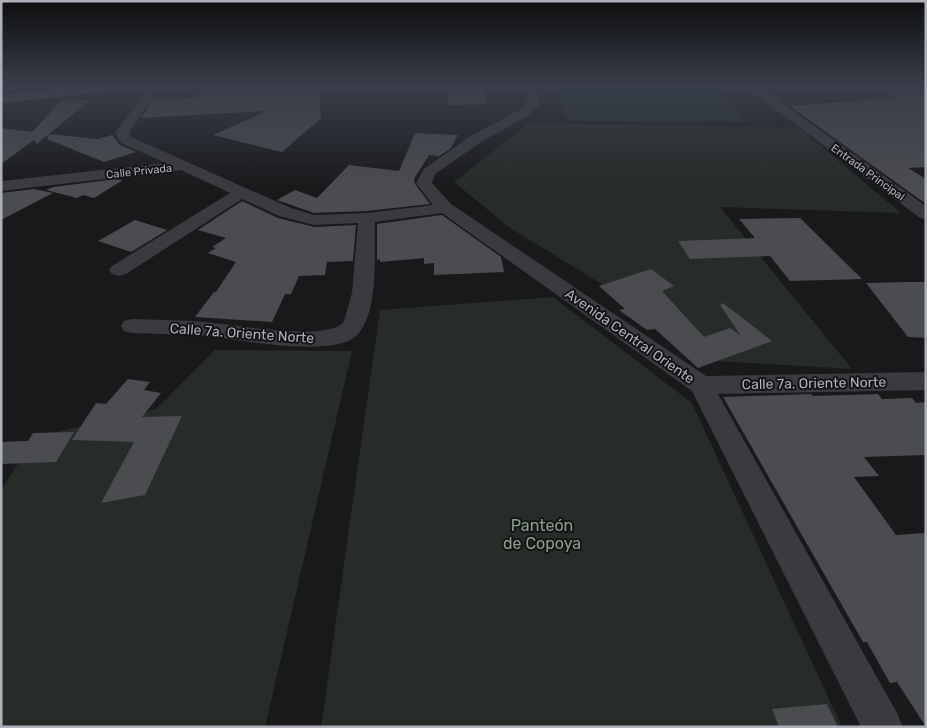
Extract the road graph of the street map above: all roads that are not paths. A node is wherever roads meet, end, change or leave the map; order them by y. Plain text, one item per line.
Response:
1 (131, 120) edge
2 (509, 120) edge
3 (801, 120) edge
4 (180, 166) junction
5 (1, 186) edge
6 (240, 192) junction
7 (445, 208) junction
8 (926, 214) edge
9 (367, 218) junction
10 (119, 270) dead end
11 (132, 326) dead end
12 (926, 381) edge
13 (701, 385) junction
14 (883, 727) edge

1 - 4 street, Calle Privada
2 - 7 street, Avenida Central Oriente
3 - 8 street, Entrada Principal
4 - 5 street, Calle Privada
4 - 6 street
6 - 9 street
6 - 10 street
7 - 9 street
7 - 13 street, Avenida Central Oriente
9 - 11 street, Calle 7a. Oriente Norte
12 - 13 street, Calle 7a. Oriente Norte
13 - 14 street, Avenida Central Oriente

